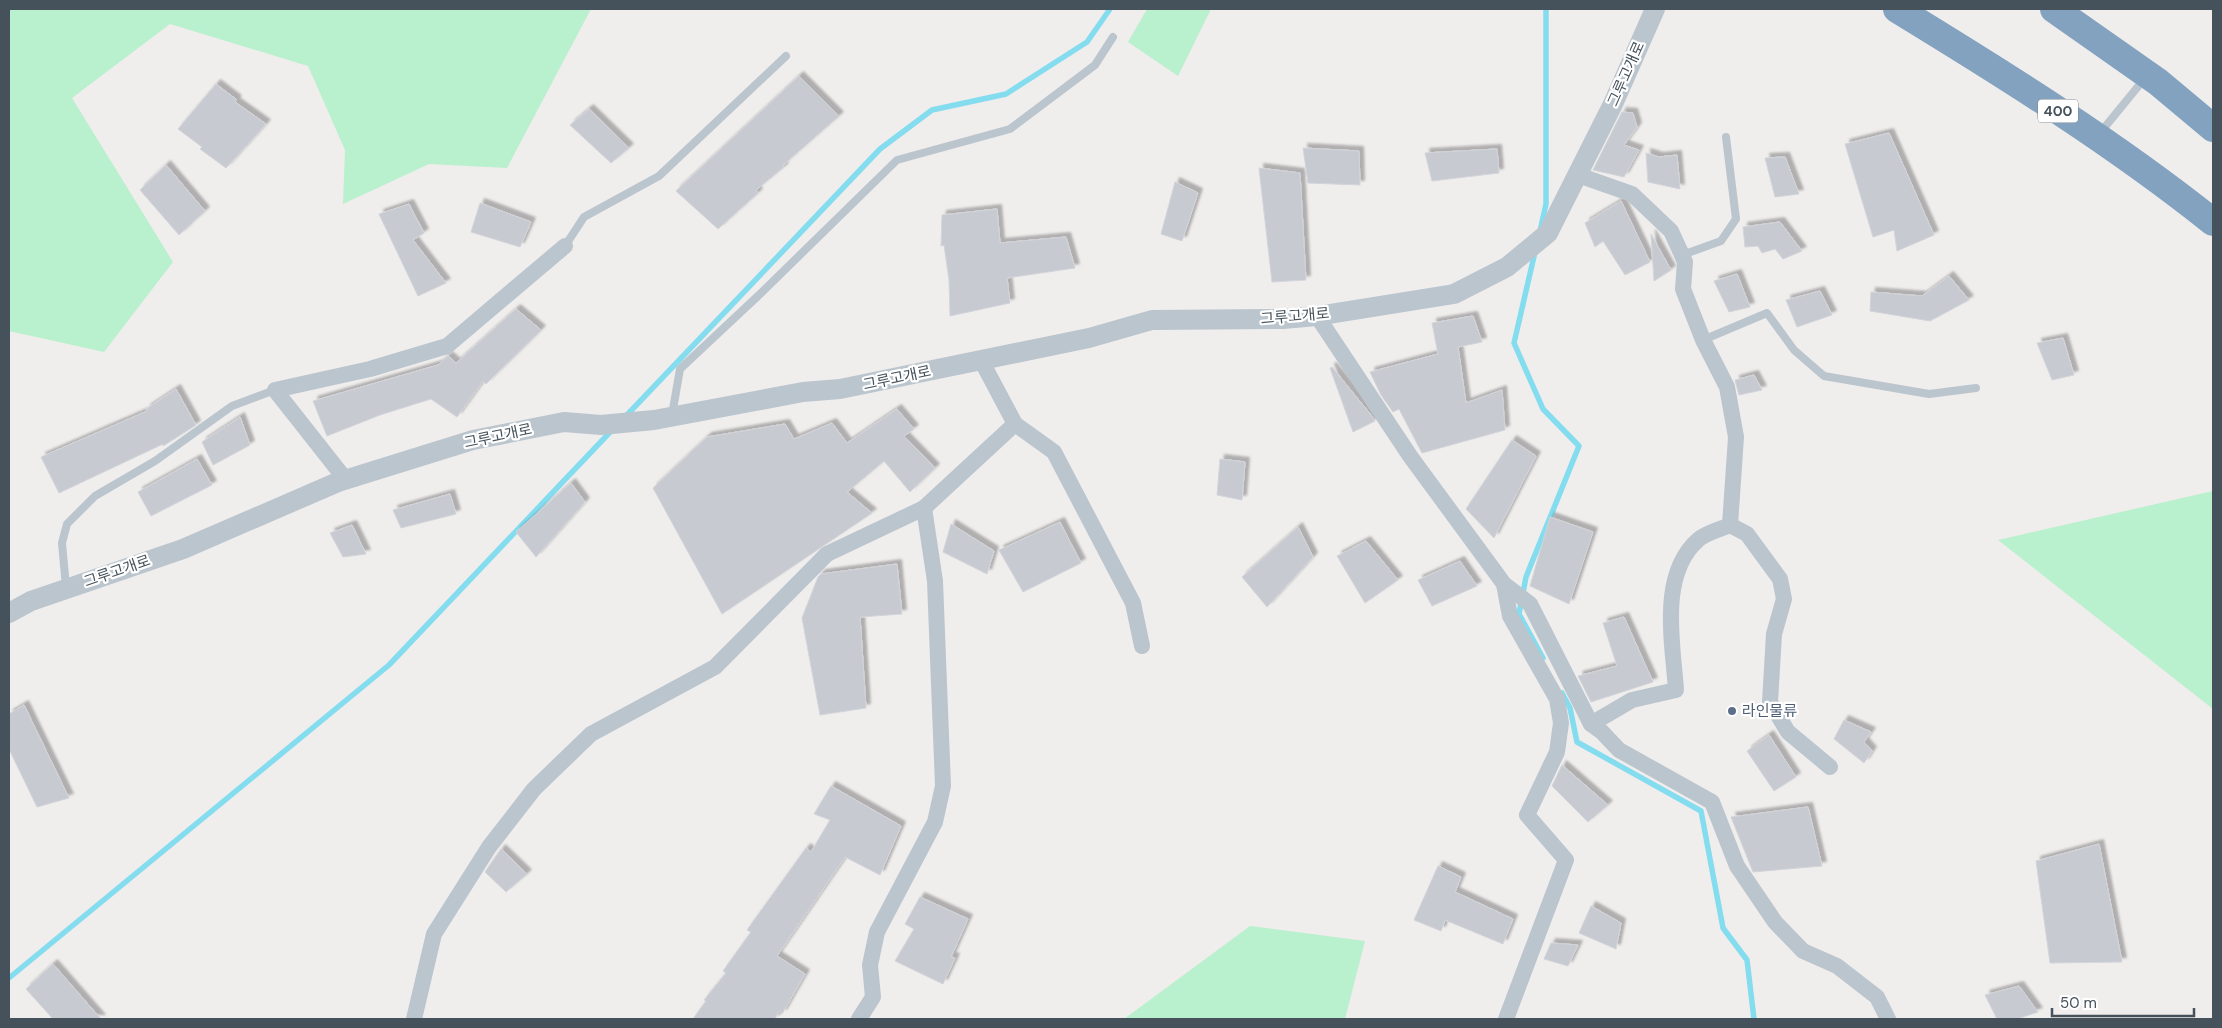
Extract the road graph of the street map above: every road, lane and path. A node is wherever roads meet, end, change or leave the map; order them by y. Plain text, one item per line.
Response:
1 (1655, 9) edge
2 (1897, 9) edge
3 (2054, 9) edge
4 (1113, 37) dead end
5 (786, 56) dead end
6 (2148, 75) junction
7 (2213, 128) edge
8 (1726, 137) dead end
9 (2098, 137) junction
10 (1578, 176) junction
11 (2213, 222) edge
12 (565, 246) joint
13 (1682, 255) junction
14 (1317, 316) junction
15 (1703, 340) junction
16 (981, 360) junction
17 (1976, 388) dead end
18 (275, 390) junction
19 (663, 418) junction
20 (1015, 424) junction
21 (346, 480) junction
22 (924, 508) junction
23 (1730, 525) junction
24 (1507, 587) junction
25 (66, 589) junction
26 (9, 613) edge
27 (1142, 646) dead end
28 (1590, 724) junction
29 (1830, 767) dead end
30 (414, 1019) edge
31 (859, 1019) edge
32 (1506, 1019) edge
33 (1888, 1019) edge

1 - 10 street, 그루고개로
2 - 9 highway, 400
3 - 6 highway
4 - 19 lane
5 - 12 lane
6 - 7 highway
6 - 9 lane
8 - 13 lane
9 - 11 highway, 400
10 - 13 street
10 - 14 street, 그루고개로
12 - 18 street
13 - 15 street
14 - 16 street, 그루고개로
14 - 24 street
15 - 17 lane
15 - 23 street
16 - 19 street, 그루고개로
16 - 20 street
18 - 21 street
18 - 25 lane
19 - 21 street, 그루고개로
20 - 22 street
20 - 27 street
21 - 25 street, 그루고개로
22 - 30 street
22 - 31 street
23 - 28 street
23 - 29 street
24 - 28 street
24 - 32 street
25 - 26 street, 그루고개로
28 - 33 street

